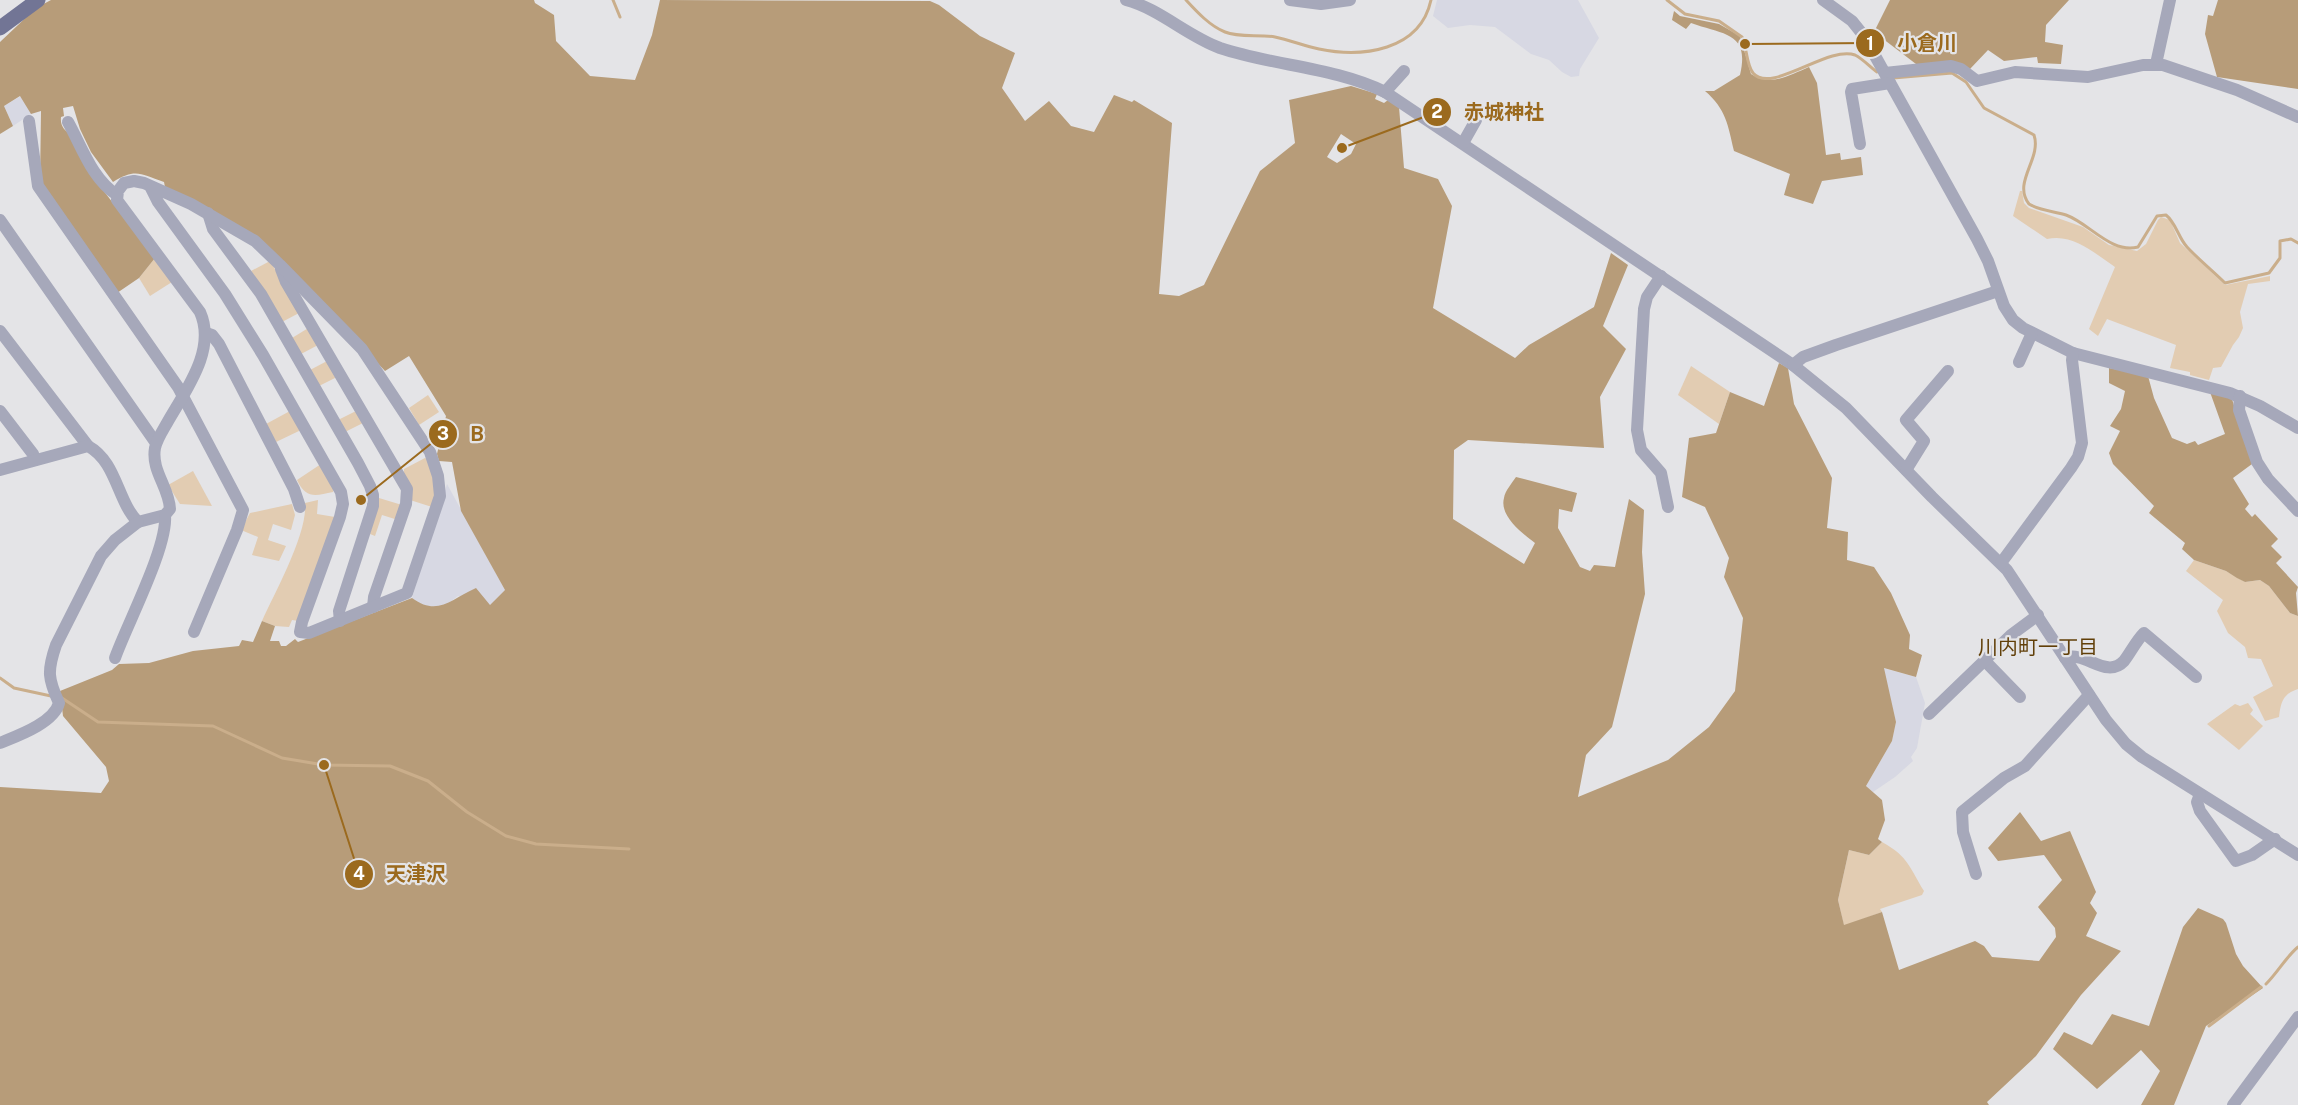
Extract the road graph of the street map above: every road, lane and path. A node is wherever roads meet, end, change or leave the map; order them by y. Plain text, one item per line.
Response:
1 (38, 0) edge
2 (1126, 0) edge
3 (1290, 0) edge
4 (1350, 0) edge
5 (1823, 0) edge
6 (2170, 0) edge
7 (1321, 2) edge
8 (0, 28) edge
9 (2156, 64) junction
10 (1404, 71) dead end
11 (1887, 78) junction
12 (1385, 92) junction
13 (2298, 117) edge
14 (1476, 120) dead end
15 (29, 121) dead end
16 (68, 122) dead end
17 (1463, 143) junction
18 (1860, 144) dead end
19 (150, 186) junction
20 (117, 195) junction
21 (208, 213) junction
22 (0, 220) edge
23 (280, 265) junction
24 (1661, 276) junction
25 (1998, 291) junction
26 (0, 331) edge
27 (206, 333) junction
28 (2032, 333) junction
29 (2073, 353) junction
30 (2019, 362) dead end
31 (1793, 364) junction
32 (1948, 371) dead end
33 (182, 396) junction
34 (2240, 396) junction
35 (0, 411) edge
36 (2298, 428) edge
37 (156, 443) junction
38 (88, 446) junction
39 (35, 460) junction
40 (0, 470) edge
41 (1906, 470) junction
42 (300, 507) dead end
43 (1668, 507) dead end
44 (2298, 511) edge
45 (165, 515) junction
46 (138, 522) junction
47 (2001, 563) junction
48 (373, 607) junction
49 (2038, 615) junction
50 (340, 621) junction
51 (194, 632) dead end
52 (115, 658) dead end
53 (2065, 658) junction
54 (1984, 660) junction
55 (2196, 677) dead end
56 (2089, 695) junction
57 (2020, 698) dead end
58 (1929, 714) dead end
59 (0, 743) edge
60 (2200, 794) junction
61 (2275, 839) junction
62 (2298, 855) edge
63 (1976, 874) dead end
64 (2298, 1017) edge
65 (2233, 1105) edge

1 - 8 main road
2 - 12 street
3 - 7 street
4 - 7 street
5 - 11 street
6 - 9 street
9 - 11 street
9 - 13 street
10 - 12 street
11 - 18 street
11 - 25 street
12 - 17 street
14 - 17 street
15 - 33 street
16 - 20 street
17 - 24 street
19 - 20 street
19 - 21 street
19 - 50 street
20 - 27 street
21 - 23 street
21 - 50 street
22 - 37 street
23 - 48 street
23 - 48 street
24 - 31 street
24 - 43 street
25 - 28 street
25 - 31 street
26 - 38 street
27 - 33 street
27 - 42 street
28 - 29 street
28 - 30 street
29 - 34 street
29 - 47 street
31 - 41 street
32 - 41 street
33 - 37 street
33 - 51 street
34 - 36 street
34 - 44 street
35 - 39 street
37 - 45 street
38 - 39 street
38 - 46 street
39 - 40 street
41 - 47 street
45 - 46 street
45 - 52 street
46 - 59 street
47 - 49 street
48 - 50 street
49 - 53 street
49 - 54 street
53 - 55 street
53 - 56 street
54 - 57 street
54 - 58 street
56 - 60 street
56 - 63 street
60 - 61 street
60 - 61 street
61 - 62 street
64 - 65 street

